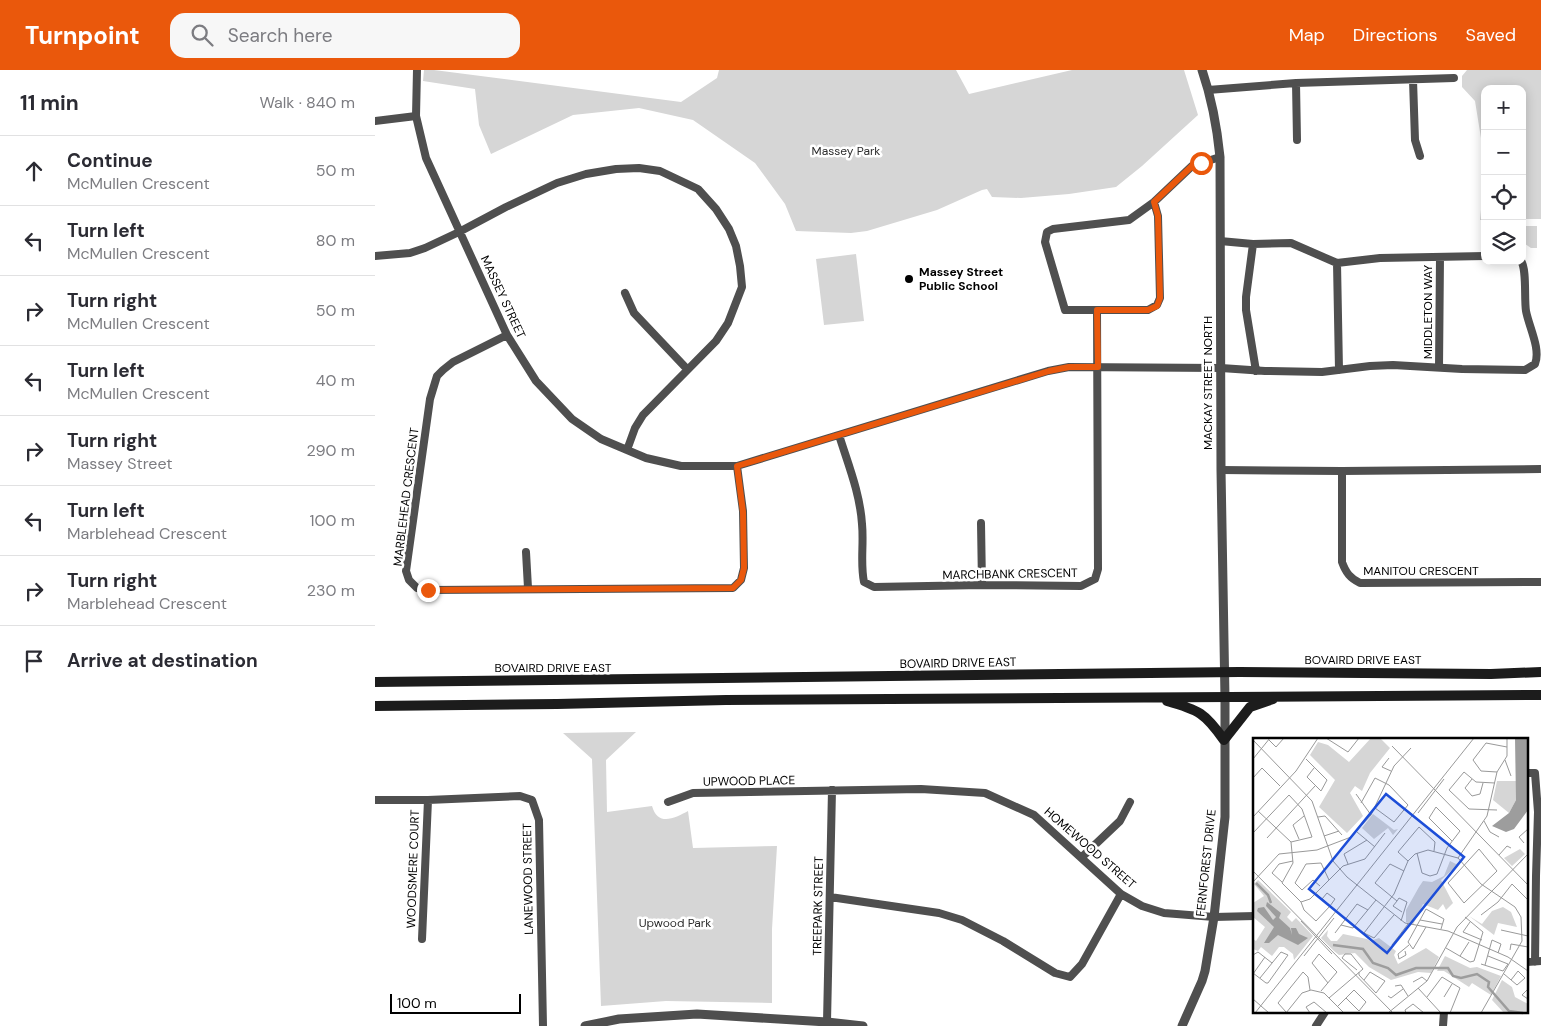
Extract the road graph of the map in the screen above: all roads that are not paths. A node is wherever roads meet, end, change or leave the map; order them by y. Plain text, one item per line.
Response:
1 (417, 70) edge
2 (1201, 70) edge
3 (1454, 78) dead end
4 (1413, 80) junction
5 (1296, 82) junction
6 (1208, 90) junction
7 (416, 116) junction
8 (375, 121) edge
9 (1297, 140) dead end
10 (1420, 156) dead end
11 (1220, 157) junction
12 (1154, 202) junction
13 (459, 232) junction
14 (1220, 241) junction
15 (1253, 244) junction
16 (375, 256) edge
17 (1481, 256) edge
18 (1440, 257) junction
19 (1337, 263) junction
20 (1522, 265) edge
21 (625, 294) dead end
22 (1097, 310) junction
23 (507, 335) junction
24 (1098, 367) junction
25 (1439, 367) junction
26 (1221, 368) junction
27 (687, 370) junction
28 (1339, 370) junction
29 (1256, 371) junction
30 (839, 435) junction
31 (627, 450) junction
32 (737, 466) junction
33 (1541, 469) edge
34 (1221, 470) junction
35 (1342, 471) junction
36 (981, 523) dead end
37 (526, 552) dead end
38 (1541, 582) edge
39 (982, 585) junction
40 (528, 588) junction
41 (1225, 672) junction
42 (1541, 672) edge
43 (375, 682) edge
44 (1541, 695) edge
45 (1281, 696) junction
46 (1157, 698) junction
47 (1225, 698) junction
48 (375, 706) edge
49 (1224, 740) junction
50 (1535, 773) edge
51 (832, 790) junction
52 (375, 800) edge
53 (428, 800) junction
54 (668, 802) dead end
55 (1130, 802) dead end
56 (1082, 857) junction
57 (1531, 876) edge
58 (1121, 894) junction
59 (830, 897) junction
60 (1253, 916) edge
61 (1214, 917) junction
62 (422, 939) dead end
63 (1535, 962) edge
64 (1324, 1014) edge
65 (619, 1022) edge
66 (827, 1022) junction
67 (543, 1026) edge
68 (585, 1026) edge
69 (863, 1026) edge
70 (1182, 1026) edge
71 (1316, 1026) edge

1 - 7 street, MASSEY STREET
2 - 6 street, MACKAY STREET NORTH
3 - 4 street
4 - 5 street
4 - 10 street
5 - 6 street
5 - 9 street
6 - 11 street, MACKAY STREET NORTH
7 - 8 street
7 - 13 street, MASSEY STREET
11 - 12 street
11 - 14 street, MACKAY STREET NORTH
12 - 22 street
12 - 22 street
13 - 16 street
13 - 23 street, MASSEY STREET
13 - 27 street
14 - 15 street, MIDDLETON WAY
14 - 26 street, MACKAY STREET NORTH
15 - 19 street, MIDDLETON WAY
15 - 29 street
17 - 18 street, MIDDLETON WAY
18 - 19 street, MIDDLETON WAY
18 - 25 street, MIDDLETON WAY
19 - 28 street
20 - 25 street, MIDDLETON WAY
21 - 27 street
22 - 24 street
23 - 31 street, MASSEY STREET
23 - 40 street, MARBLEHEAD CRESCENT
24 - 26 street, MASSEY STREET
24 - 30 street, MASSEY STREET
24 - 39 street, MARCHBANK CRESCENT
25 - 28 street, MIDDLETON WAY
26 - 29 street, MIDDLETON WAY
26 - 34 street, MACKAY STREET NORTH
27 - 31 street
28 - 29 street, MIDDLETON WAY
30 - 32 street, MASSEY STREET
30 - 39 street, MARCHBANK CRESCENT
31 - 32 street, MASSEY STREET
32 - 40 street, MARBLEHEAD CRESCENT
33 - 35 street
34 - 35 street
34 - 41 street, MACKAY STREET NORTH
35 - 38 street, MANITOU CRESCENT
36 - 39 street
37 - 40 street
41 - 42 main road, BOVAIRD DRIVE EAST
41 - 43 main road, BOVAIRD DRIVE EAST
41 - 47 street, MACKAY STREET NORTH
44 - 45 main road
45 - 47 main road
45 - 49 main road
46 - 47 main road
46 - 48 main road
46 - 49 main road
47 - 49 street, FERNFOREST DRIVE
49 - 61 street, FERNFOREST DRIVE
50 - 57 street
51 - 54 street, UPWOOD PLACE
51 - 56 street, HOMEWOOD STREET
51 - 59 street, TREEPARK STREET
52 - 53 street, LANEWOOD STREET
53 - 62 street, WOODSMERE COURT
53 - 67 street, LANEWOOD STREET
55 - 56 street
56 - 58 street, HOMEWOOD STREET
57 - 63 street
58 - 59 street
58 - 61 street, HOMEWOOD STREET
59 - 66 street, TREEPARK STREET
60 - 61 street, HOMEWOOD STREET
61 - 70 street, FERNFOREST DRIVE
64 - 71 street
65 - 66 street
65 - 68 street
66 - 69 street

